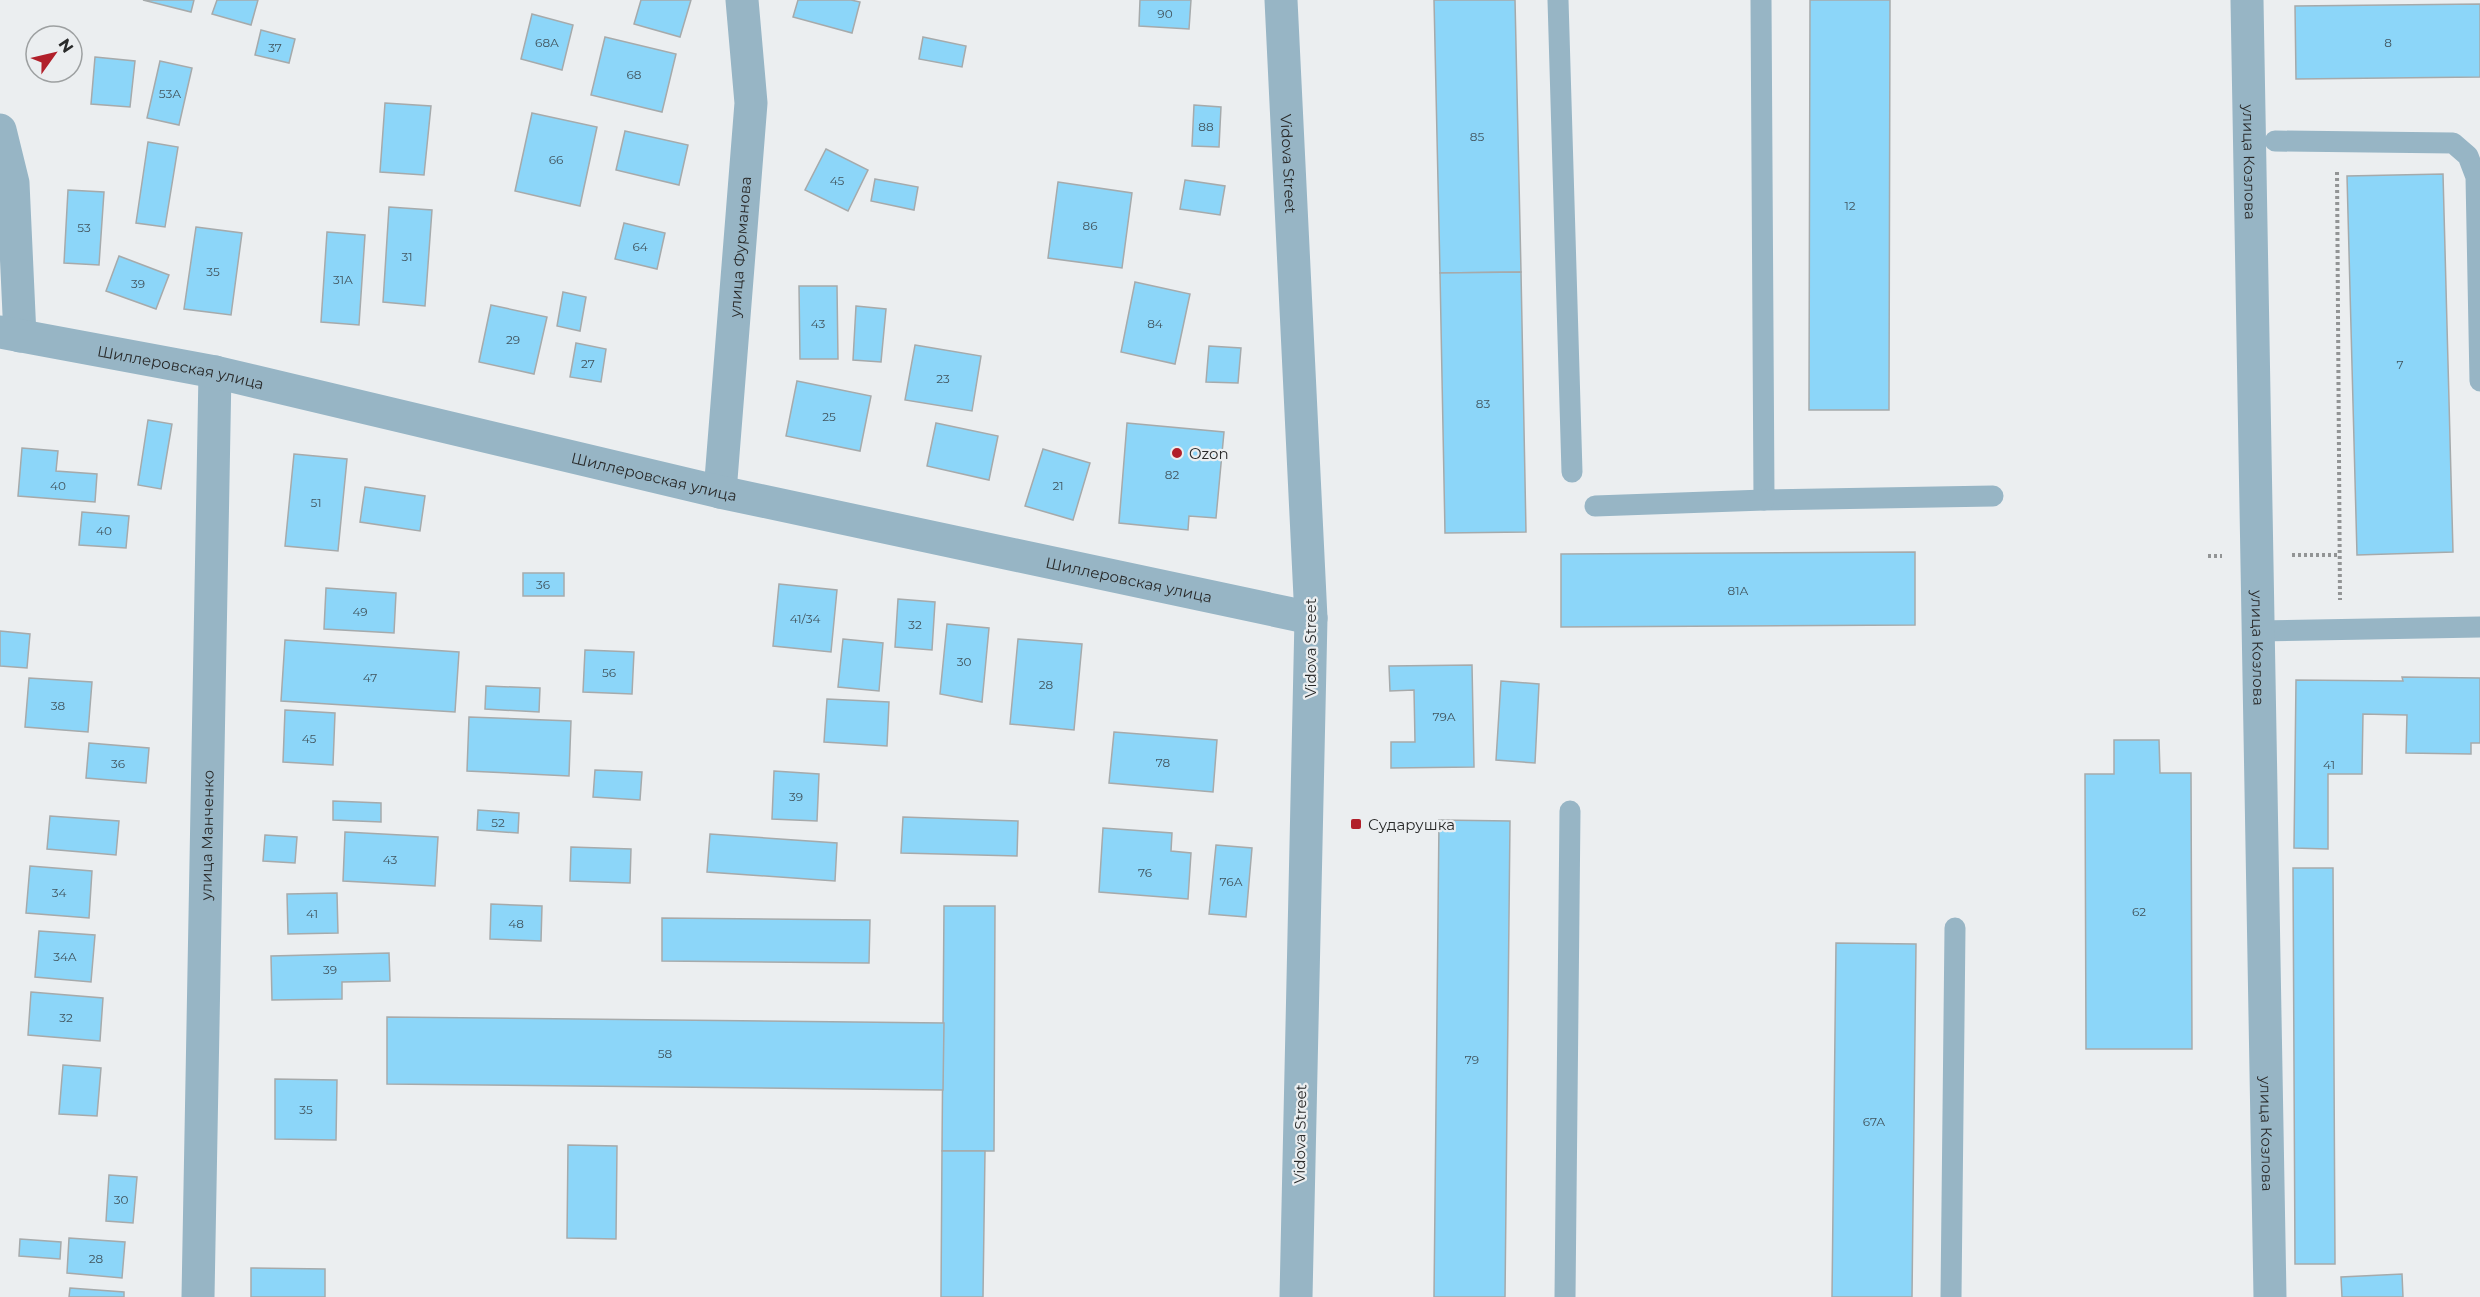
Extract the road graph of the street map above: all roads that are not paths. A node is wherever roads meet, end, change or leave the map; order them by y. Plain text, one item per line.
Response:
1 (742, 0) edge
2 (1281, 0) edge
3 (1558, 0) edge
4 (1761, 0) edge
5 (2247, 0) edge
6 (0, 130) edge
7 (2275, 141) dead end
8 (10, 334) edge
9 (215, 372) junction
10 (2480, 381) edge
11 (1572, 472) dead end
12 (720, 492) junction
13 (1993, 496) dead end
14 (1764, 500) junction
15 (1595, 506) dead end
16 (1311, 618) junction
17 (2480, 627) edge
18 (2258, 631) junction
19 (1570, 811) dead end
20 (1955, 928) dead end
21 (198, 1297) edge
22 (1296, 1297) edge
23 (1565, 1297) edge
24 (1951, 1297) edge
25 (2270, 1297) edge

1 - 12 street, улица Фурманова
2 - 16 street, Vidova Street
3 - 11 lane
4 - 14 lane
5 - 18 street, улица Козлова
6 - 8 street
7 - 10 lane
8 - 9 street, Шиллеровская улица
9 - 12 street, Шиллеровская улица
9 - 21 street, улица Манченко
12 - 16 street, Шиллеровская улица
13 - 14 lane
14 - 15 lane
16 - 22 street, Vidova Street
17 - 18 lane
18 - 25 street, улица Козлова
19 - 23 lane
20 - 24 lane

